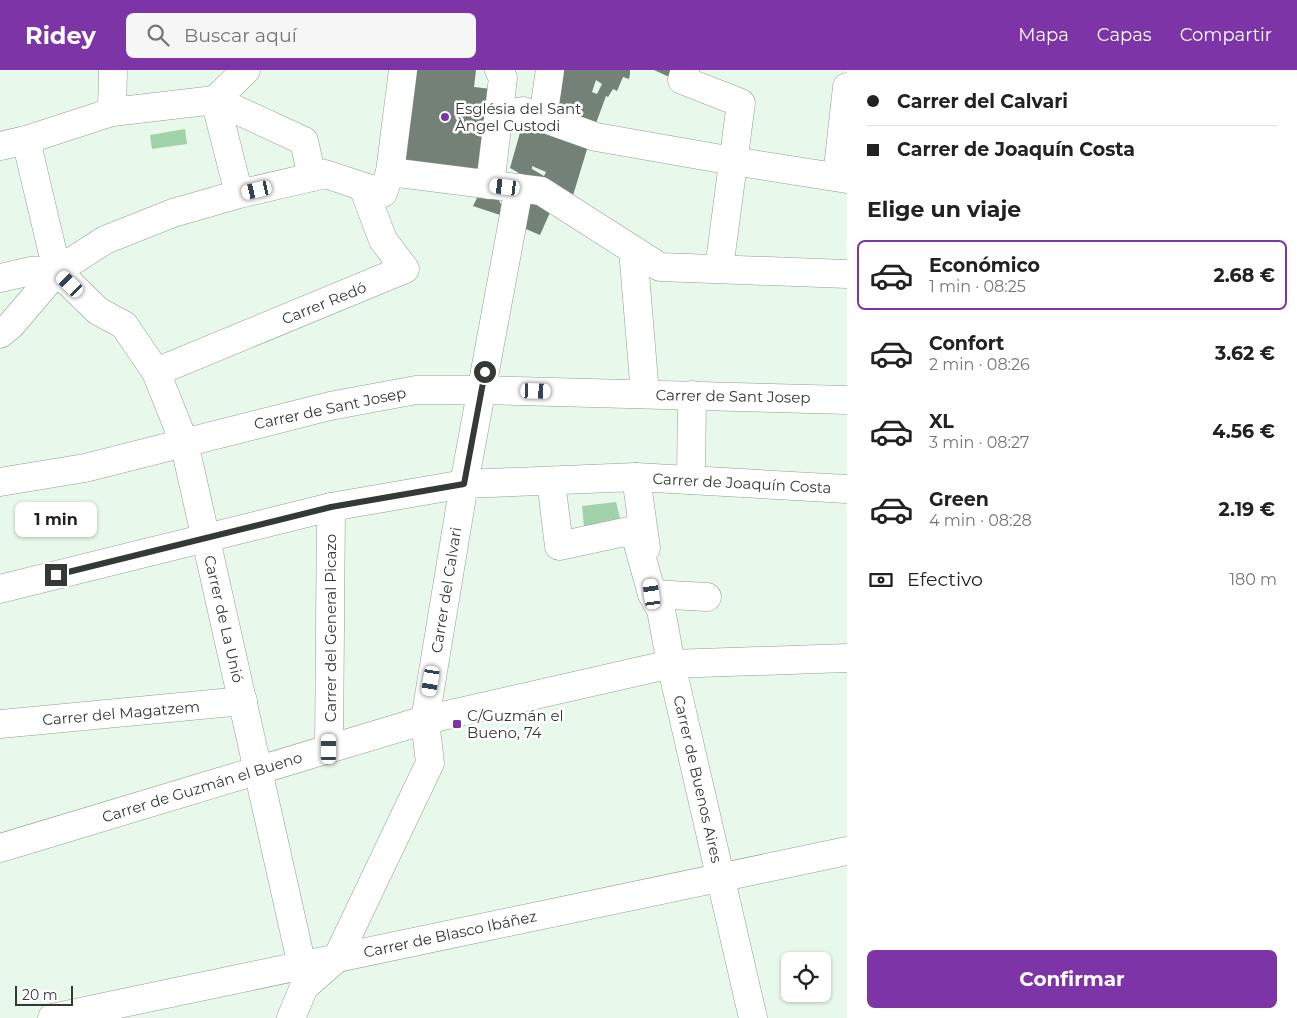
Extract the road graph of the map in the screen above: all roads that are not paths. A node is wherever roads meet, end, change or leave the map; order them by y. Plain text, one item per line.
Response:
1 (113, 70) edge
2 (246, 70) edge
3 (403, 70) edge
4 (499, 70) edge
5 (550, 70) edge
6 (685, 70) edge
7 (847, 87) edge
8 (215, 100) junction
9 (112, 112) junction
10 (499, 116) junction
11 (543, 118) junction
12 (26, 140) junction
13 (0, 146) edge
14 (733, 161) junction
15 (390, 172) junction
16 (312, 177) junction
17 (842, 178) edge
18 (490, 185) junction
19 (363, 186) junction
20 (519, 188) junction
21 (239, 194) junction
22 (623, 243) junction
23 (719, 269) junction
24 (57, 271) junction
25 (847, 274) edge
26 (0, 278) edge
27 (0, 282) edge
28 (6, 329) edge
29 (156, 372) junction
30 (481, 390) junction
31 (645, 394) junction
32 (692, 395) junction
33 (847, 400) edge
34 (184, 442) junction
35 (636, 477) junction
36 (691, 480) junction
37 (551, 481) junction
38 (0, 482) edge
39 (464, 484) junction
40 (847, 489) edge
41 (331, 507) junction
42 (206, 538) junction
43 (0, 589) edge
44 (652, 594) junction
45 (707, 597) dead end
46 (847, 658) edge
47 (671, 664) junction
48 (242, 701) junction
49 (425, 720) junction
50 (0, 724) edge
51 (329, 749) junction
52 (258, 770) junction
53 (0, 848) edge
54 (847, 851) edge
55 (721, 878) junction
56 (337, 958) junction
57 (302, 966) junction
58 (52, 1018) edge
59 (291, 1018) edge
60 (753, 1018) edge

1 - 9 street
2 - 8 street
3 - 15 street
4 - 10 street
5 - 11 street
6 - 14 street
7 - 17 street
8 - 9 street
8 - 16 street
8 - 21 street
9 - 12 street
10 - 11 street
10 - 18 street
11 - 14 street
12 - 13 street
12 - 24 street
14 - 17 street
14 - 23 street
15 - 18 street
15 - 19 street
16 - 19 street
16 - 21 street
18 - 20 street
19 - 29 street, Carrer Redó
20 - 22 street
20 - 30 street, Carrer del Calvari
21 - 24 street
22 - 23 street
22 - 31 street
23 - 25 street
24 - 26 street
24 - 28 street
24 - 29 street, Carrer de La Unió
27 - 28 street
29 - 34 street, Carrer de La Unió
30 - 31 street, Carrer de Sant Josep
30 - 34 street, Carrer de Sant Josep
30 - 39 street, Carrer del Calvari
31 - 32 street, Carrer de Sant Josep
32 - 33 street, Carrer de Sant Josep
32 - 36 street
34 - 38 street, Carrer de Sant Josep
34 - 42 street, Carrer de La Unió
35 - 36 street, Carrer de Joaquín Costa
35 - 37 street, Carrer de Joaquín Costa
35 - 44 street
36 - 40 street, Carrer de Joaquín Costa
37 - 39 street
37 - 44 street
39 - 41 street
39 - 49 street, Carrer del Calvari
41 - 42 street
41 - 51 street, Carrer del General Picazo
42 - 43 street
42 - 48 street, Carrer de La Unió
44 - 45 street
44 - 47 street, Carrer de Buenos Aires
46 - 47 street, Carrer de Guzmán el Bueno
47 - 49 street, Carrer de Guzmán el Bueno
47 - 55 street, Carrer de Buenos Aires
48 - 50 street, Carrer del Magatzem
48 - 52 street, Carrer de La Unió
49 - 51 street, Carrer de Guzmán el Bueno
49 - 56 street, Carrer del Calvari
51 - 52 street, Carrer de Guzmán el Bueno
52 - 53 street, Carrer de Guzmán el Bueno
52 - 57 street, Carrer de La Unió
54 - 55 street, Carrer de Blasco Ibáñez
55 - 56 street, Carrer de Blasco Ibáñez
55 - 60 street, Carrer de Buenos Aires
56 - 57 street, Carrer de Blasco Ibáñez
56 - 59 street, Carrer del Calvari
57 - 58 street, Carrer de Blasco Ibáñez

